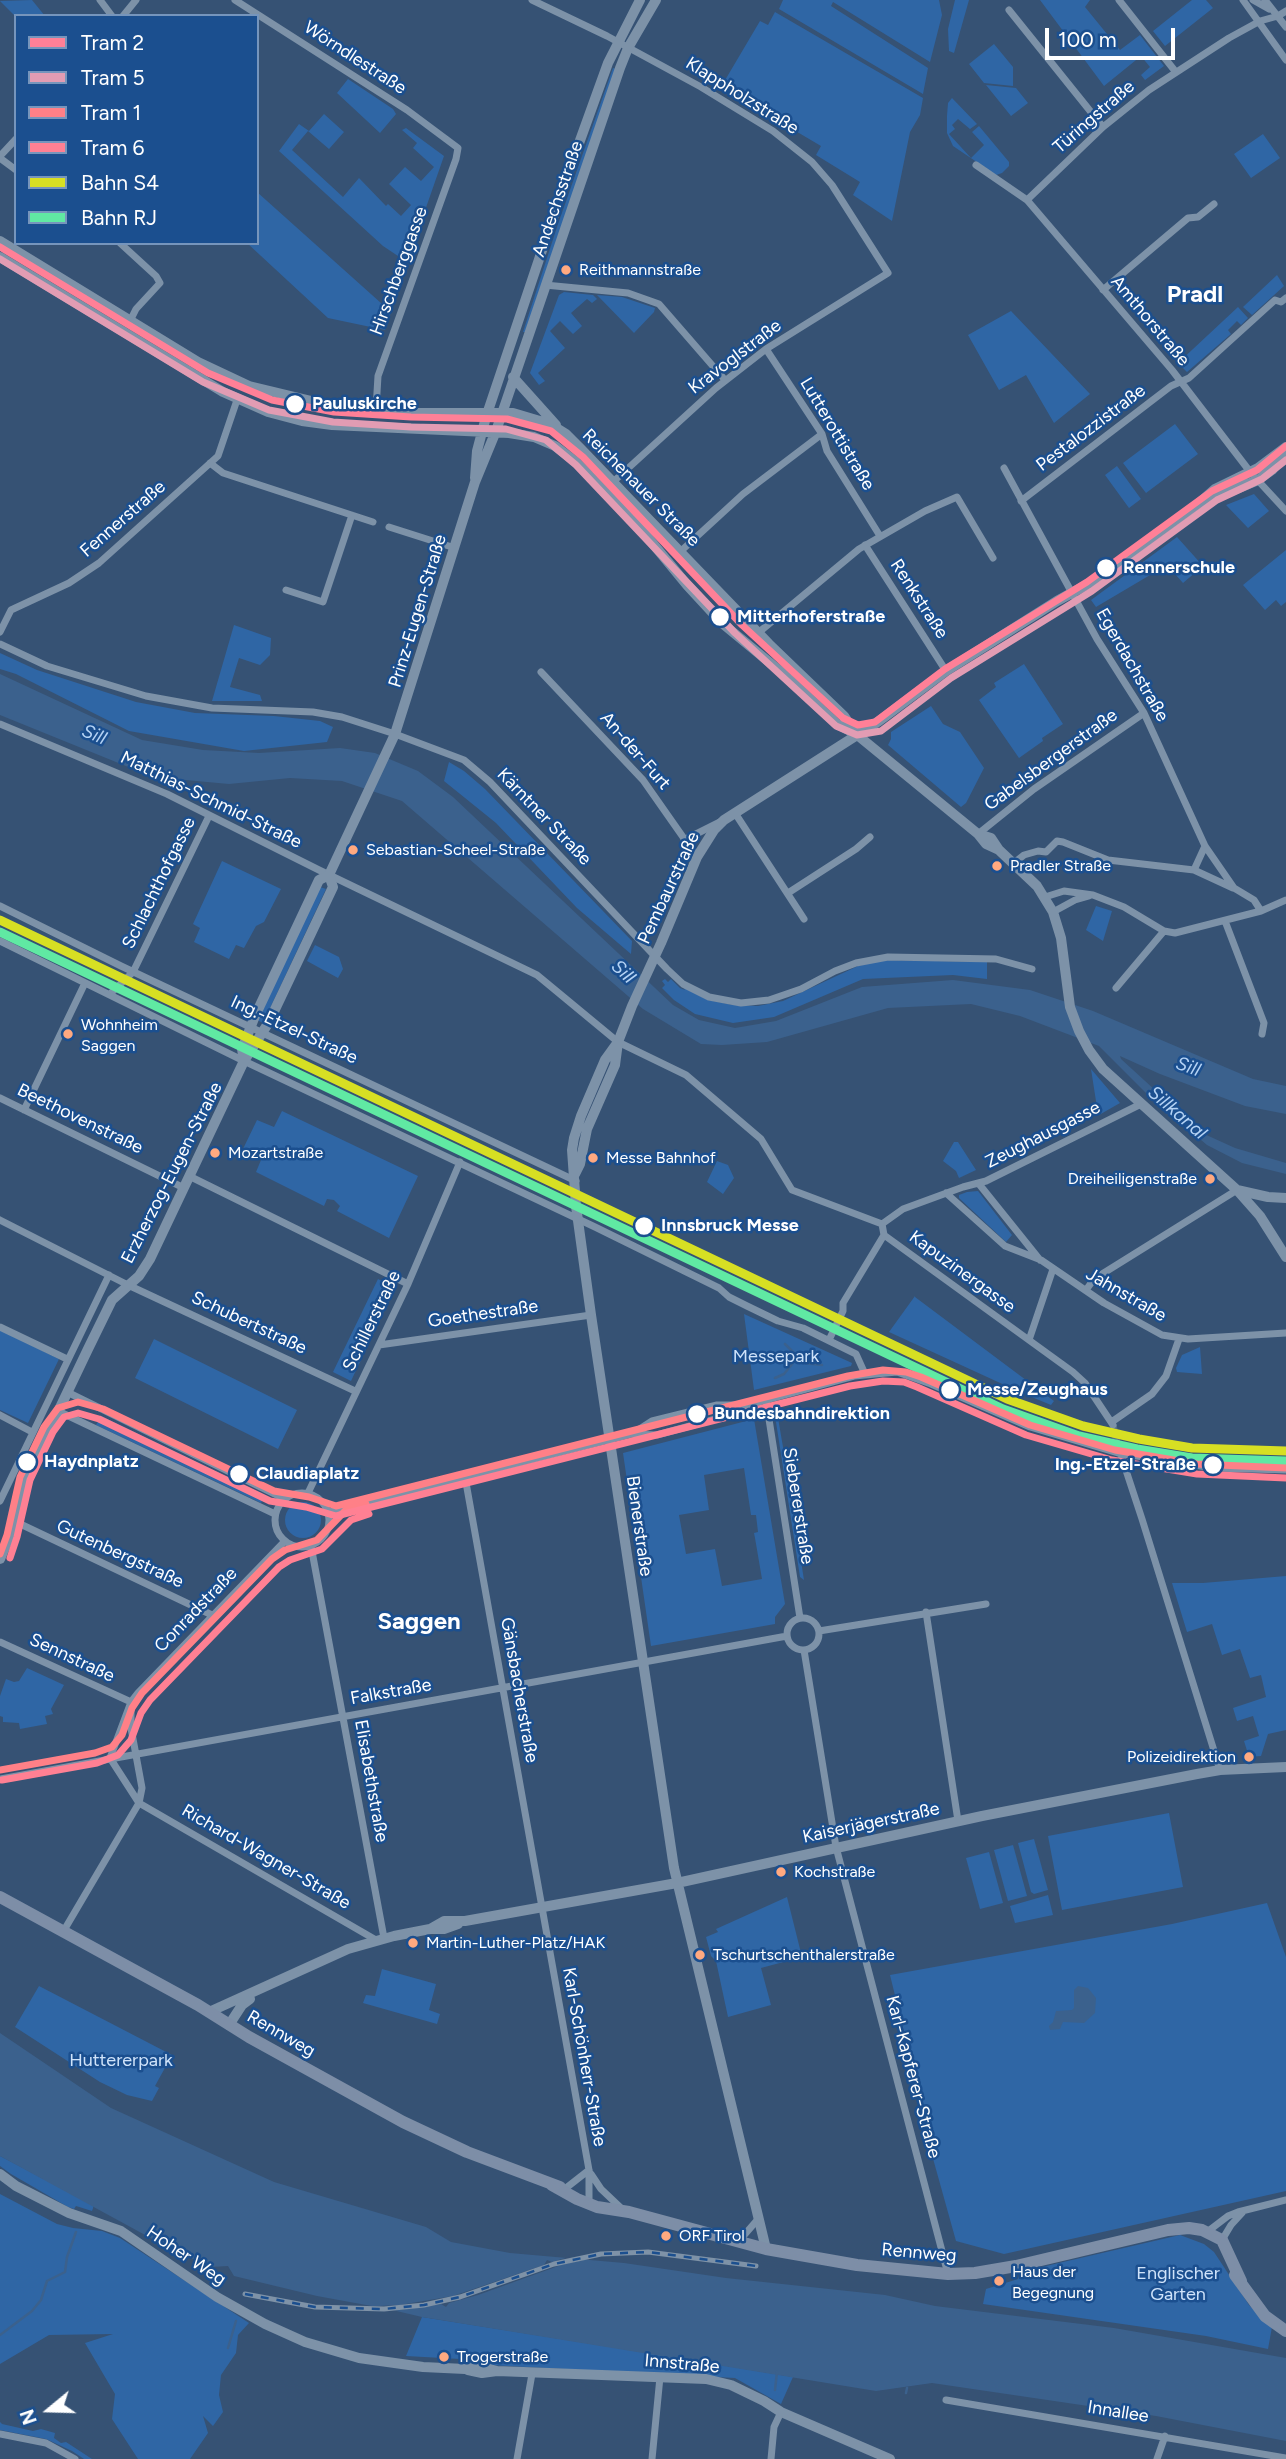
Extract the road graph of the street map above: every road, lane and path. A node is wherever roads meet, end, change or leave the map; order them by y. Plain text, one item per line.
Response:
1 (136, 0) edge
2 (235, 0) edge
3 (532, 0) edge
4 (640, 0) edge
5 (656, 0) edge
6 (1119, 0) edge
7 (1243, 0) edge
8 (1252, 0) edge
9 (1265, 0) edge
10 (1009, 10) dead end
11 (1286, 11) edge
12 (125, 14) edge
13 (257, 14) edge
14 (259, 15) edge
15 (1278, 16) junction
16 (1260, 20) junction
17 (1286, 27) edge
18 (618, 42) junction
19 (628, 48) junction
20 (1286, 60) edge
21 (1175, 71) junction
22 (1103, 127) junction
23 (14, 141) edge
24 (456, 145) joint
25 (0, 157) edge
26 (976, 164) dead end
27 (14, 168) edge
28 (1027, 200) junction
29 (1214, 204) dead end
30 (0, 241) edge
31 (122, 245) edge
32 (0, 257) edge
33 (888, 273) joint
34 (545, 285) junction
35 (1103, 290) junction
36 (1286, 298) edge
37 (130, 321) junction
38 (513, 342) junction
39 (524, 346) junction
40 (766, 349) junction
41 (513, 377) junction
42 (725, 380) junction
43 (1181, 382) junction
44 (237, 400) junction
45 (376, 409) junction
46 (488, 412) junction
47 (502, 412) junction
48 (482, 431) junction
49 (496, 431) junction
50 (561, 431) junction
51 (822, 434) junction
52 (1286, 447) edge
53 (1286, 453) edge
54 (210, 463) junction
55 (1004, 467) dead end
56 (1255, 476) junction
57 (475, 482) junction
58 (613, 482) junction
59 (1021, 500) junction
60 (1286, 511) edge
61 (352, 515) junction
62 (373, 522) dead end
63 (389, 527) dead end
64 (880, 536) junction
65 (865, 545) junction
66 (455, 548) junction
67 (681, 551) junction
68 (993, 558) dead end
69 (286, 590) dead end
70 (1072, 593) junction
71 (0, 632) edge
72 (758, 633) junction
73 (0, 644) edge
74 (946, 671) junction
75 (541, 672) dead end
76 (1144, 713) junction
77 (0, 724) edge
78 (395, 734) junction
79 (856, 734) junction
80 (364, 802) joint
81 (735, 813) junction
82 (209, 816) junction
83 (724, 820) junction
84 (978, 834) junction
85 (870, 837) dead end
86 (684, 839) junction
87 (1205, 846) junction
88 (697, 857) junction
89 (1014, 863) junction
90 (1194, 870) junction
91 (329, 875) junction
92 (1234, 888) junction
93 (788, 893) junction
94 (1093, 895) junction
95 (1045, 897) junction
96 (1286, 900) edge
97 (0, 906) edge
98 (1261, 911) junction
99 (1053, 912) junction
100 (804, 919) dead end
101 (1225, 921) junction
102 (1164, 931) junction
103 (0, 941) edge
104 (655, 957) junction
105 (1032, 969) dead end
106 (133, 972) junction
107 (85, 983) junction
108 (1116, 988) dead end
109 (110, 994) junction
110 (632, 1006) joint
111 (257, 1030) junction
112 (1262, 1034) dead end
113 (618, 1042) junction
114 (244, 1061) junction
115 (0, 1098) edge
116 (1141, 1104) junction
117 (24, 1110) junction
118 (460, 1162) junction
119 (189, 1176) junction
120 (575, 1177) junction
121 (979, 1184) junction
122 (184, 1188) junction
123 (1237, 1190) junction
124 (946, 1193) junction
125 (1268, 1197) junction
126 (1286, 1198) edge
127 (1260, 1216) junction
128 (0, 1220) edge
129 (578, 1220) junction
130 (882, 1224) junction
131 (884, 1235) junction
132 (1286, 1257) edge
133 (1041, 1261) junction
134 (1053, 1269) junction
135 (109, 1275) junction
136 (128, 1284) junction
137 (408, 1284) junction
138 (1086, 1290) junction
139 (591, 1315) junction
140 (0, 1327) edge
141 (1286, 1334) edge
142 (1179, 1339) junction
143 (828, 1340) junction
144 (1029, 1340) junction
145 (379, 1345) junction
146 (67, 1359) junction
147 (865, 1374) junction
148 (355, 1391) junction
149 (67, 1392) junction
150 (766, 1400) junction
151 (747, 1405) junction
152 (58, 1411) junction
153 (0, 1415) edge
154 (32, 1432) junction
155 (631, 1434) junction
156 (610, 1439) junction
157 (1117, 1443) tunnel mouth
158 (1118, 1452) junction
159 (1286, 1470) edge
160 (465, 1477) junction
161 (308, 1493) junction
162 (285, 1499) junction
163 (0, 1501) edge
164 (329, 1512) junction
165 (275, 1514) junction
166 (14, 1521) junction
167 (0, 1529) edge
168 (10, 1534) junction
169 (285, 1541) junction
170 (311, 1546) junction
171 (0, 1559) edge
172 (986, 1604) dead end
173 (926, 1612) junction
174 (212, 1615) junction
175 (800, 1618) junction
176 (818, 1631) junction
177 (787, 1636) junction
178 (0, 1642) edge
179 (804, 1650) junction
180 (643, 1664) junction
181 (503, 1688) junction
182 (131, 1702) junction
183 (343, 1716) junction
184 (135, 1754) junction
185 (110, 1758) junction
186 (1286, 1767) edge
187 (1220, 1770) junction
188 (0, 1779) edge
189 (139, 1803) junction
190 (958, 1821) junction
191 (836, 1847) junction
192 (677, 1882) junction
193 (0, 1897) edge
194 (541, 1908) junction
195 (63, 1932) junction
196 (380, 1939) junction
197 (261, 1990) junction
198 (209, 2012) junction
199 (229, 2025) junction
200 (589, 2170) junction
201 (0, 2174) edge
202 (552, 2185) junction
203 (566, 2188) junction
204 (590, 2200) junction
205 (1286, 2200) edge
206 (625, 2209) junction
207 (1245, 2210) junction
208 (759, 2218) junction
209 (1207, 2232) junction
210 (1222, 2241) junction
211 (738, 2242) junction
212 (766, 2249) junction
213 (948, 2274) junction
214 (1241, 2281) junction
215 (1286, 2331) edge
216 (359, 2358) joint
217 (532, 2374) junction
218 (660, 2377) junction
219 (946, 2400) dead end
220 (781, 2412) junction
221 (0, 2434) edge
222 (1165, 2436) junction
223 (877, 2457) edge
224 (1286, 2458) edge
225 (75, 2459) edge
226 (517, 2459) edge
227 (652, 2459) edge
228 (771, 2459) edge
229 (890, 2459) edge
230 (1157, 2459) edge

1 - 12 street
2 - 13 street, Wörndlestraße
3 - 18 street, Klappholzstraße
4 - 18 street, Andechsstraße
5 - 19 street, Andechsstraße
6 - 21 street
7 - 16 street
8 - 15 street
9 - 15 street
10 - 22 street
11 - 15 street, Türingstraße
14 - 24 street, Wörndlestraße
15 - 16 street, Türingstraße
15 - 17 street
16 - 20 street
16 - 21 street, Türingstraße
18 - 19 street, Klappholzstraße
18 - 38 street, Andechsstraße
19 - 33 street, Klappholzstraße
19 - 34 street, Andechsstraße
21 - 22 street, Türingstraße
22 - 28 street, Türingstraße
23 - 25 street
24 - 45 street, Hirschberggasse
25 - 27 street
26 - 28 street, Amthorstraße
28 - 35 street, Amthorstraße
29 - 35 street
30 - 37 street, Reichenauer Straße
31 - 37 street
32 - 44 street, Reichenauer Straße
33 - 40 street, Kravoglstraße
34 - 39 street, Andechsstraße
34 - 42 street
35 - 43 street, Amthorstraße
36 - 43 street, Pestalozzistraße
37 - 45 street, Reichenauer Straße
38 - 39 street
38 - 46 street, Andechsstraße
39 - 41 street, Andechsstraße
40 - 42 street, Kravoglstraße
40 - 51 street, Lutterottistraße
41 - 47 street, Andechsstraße
41 - 50 street
42 - 58 street, Kravoglstraße
43 - 56 street, Amthorstraße
43 - 59 street, Pestalozzistraße
44 - 48 street, Reichenauer Straße
44 - 54 street, Fennerstraße
45 - 46 street, Reichenauer Straße
46 - 47 street, Reichenauer Straße
46 - 48 street, Prinz-Eugen-Straße
47 - 49 street, Prinz-Eugen-Straße
47 - 50 street, Reichenauer Straße
48 - 49 street, Reichenauer Straße
48 - 57 street, Prinz-Eugen-Straße
49 - 57 street, Prinz-Eugen-Straße
49 - 79 street, Reichenauer Straße
50 - 58 street, Reichenauer Straße
51 - 64 street, Lutterottistraße
51 - 67 street
52 - 56 street
53 - 56 street
54 - 61 street
54 - 71 street, Fennerstraße
55 - 59 street, Egerdachstraße
56 - 60 street, Amthorstraße
56 - 70 street, Pembaurstraße
57 - 66 street, Prinz-Eugen-Straße
58 - 67 street, Reichenauer Straße
59 - 70 street, Egerdachstraße
61 - 62 street
61 - 69 street
63 - 66 street
64 - 65 street
64 - 68 street
65 - 72 street
65 - 74 street, Renkstraße
66 - 78 street, Prinz-Eugen-Straße
67 - 72 street, Reichenauer Straße
70 - 74 street, Pembaurstraße
70 - 76 street, Egerdachstraße
72 - 79 street, Reichenauer Straße
73 - 78 street, Kärntner Straße
74 - 79 street, Pembaurstraße
75 - 86 street, An-der-Furt
76 - 84 street, Gabelsbergerstraße
76 - 87 street, Egerdachstraße
77 - 82 street, Matthias-Schmid-Straße
78 - 80 street, Prinz-Eugen-Straße
78 - 104 street, Kärntner Straße
79 - 81 street, Pembaurstraße
79 - 84 street, Reichenauer Straße
80 - 91 street, Erzherzog-Eugen-Straße
81 - 83 street, Pembaurstraße
81 - 93 street
82 - 91 street, Matthias-Schmid-Straße
82 - 106 street, Schlachthofgasse
83 - 86 street, Pembaurstraße
83 - 88 street, Pembaurstraße
84 - 89 street, Reichenauer Straße
85 - 93 street
86 - 88 street, An-der-Furt
87 - 90 street
87 - 92 street, Egerdachstraße
88 - 104 street, Pembaurstraße
89 - 90 street
89 - 95 street, Reichenauer Straße
90 - 92 street
91 - 111 street, Erzherzog-Eugen-Straße
91 - 111 street, Erzherzog-Eugen-Straße
91 - 113 street
92 - 98 street, Egerdachstraße
93 - 100 street
94 - 95 street
94 - 99 street
94 - 102 street
95 - 99 street, Reichenauer Straße
96 - 98 street
97 - 106 street, Ing.-Etzel-Straße
98 - 101 street
99 - 116 street, Reichenauer Straße
101 - 102 street
101 - 112 street
102 - 108 street
103 - 107 street
104 - 105 street, Kärntner Straße
104 - 110 street, Pembaurstraße
106 - 109 street, Schlachthofgasse
106 - 111 street, Ing.-Etzel-Straße
107 - 109 street
107 - 117 street
109 - 114 street
110 - 113 street, Bienerstraße
111 - 114 street, Erzherzog-Eugen-Straße
111 - 120 street, Ing.-Etzel-Straße
113 - 120 street, Bienerstraße
113 - 130 street
114 - 118 street
114 - 119 street, Erzherzog-Eugen-Straße
115 - 117 street, Beethovenstraße
116 - 121 street, Zeughausgasse
116 - 123 street
117 - 122 street, Beethovenstraße
118 - 129 street
118 - 137 street, Schillerstraße
119 - 122 street, Erzherzog-Eugen-Straße
119 - 137 street
120 - 129 street, Bienerstraße
121 - 124 street, Zeughausgasse
121 - 133 street, Jahnstraße
122 - 136 street, Erzherzog-Eugen-Straße
123 - 125 street
123 - 127 street
123 - 138 street
124 - 130 street, Zeughausgasse
124 - 133 street, Jahnstraße
125 - 126 street
125 - 127 street
127 - 132 street
128 - 135 street, Schubertstraße
129 - 139 street, Bienerstraße
129 - 143 street
130 - 131 street, Kapuzinergasse
131 - 143 street
131 - 144 street, Kapuzinergasse
133 - 134 street, Jahnstraße
134 - 138 street, Jahnstraße
134 - 144 street
135 - 136 street, Schubertstraße
135 - 146 street, Erzherzog-Eugen-Straße
136 - 148 street, Schubertstraße
136 - 149 street, Erzherzog-Eugen-Straße
137 - 145 street, Schillerstraße
138 - 142 street, Jahnstraße
139 - 145 street, Goethestraße
139 - 156 street, Bienerstraße
140 - 146 street
141 - 142 street, Jahnstraße
142 - 144 street, Kapuzinergasse
143 - 147 street
145 - 148 street, Schillerstraße
146 - 154 street
147 - 150 street
147 - 158 street
148 - 161 street, Schillerstraße
149 - 152 street, Erzherzog-Eugen-Straße
149 - 162 street
150 - 151 street
150 - 175 street, Siebererstraße
151 - 155 street
151 - 155 street
152 - 165 street
152 - 166 street, Erzherzog-Eugen-Straße
153 - 154 street
154 - 163 street
155 - 156 street
156 - 160 street
156 - 180 street, Bienerstraße
157 - 158 street
158 - 159 street
158 - 187 street
160 - 164 street
160 - 181 street, Gänsbacherstraße
161 - 162 street
161 - 164 street
162 - 165 street
164 - 170 street
165 - 169 street
166 - 168 street, Erzherzog-Eugen-Straße
166 - 174 street, Gutenbergstraße
167 - 168 street
168 - 171 street, Erzherzog-Eugen-Straße
169 - 170 street
169 - 174 street, Conradstraße
170 - 183 street, Elisabethstraße
172 - 173 street
173 - 176 street
173 - 190 street
174 - 182 street, Conradstraße
175 - 176 street
175 - 177 street
176 - 179 street
177 - 179 street
177 - 180 street, Falkstraße
178 - 182 street, Sennstraße
179 - 191 street
180 - 181 street, Falkstraße
180 - 192 street, Bienerstraße
181 - 183 street, Falkstraße
181 - 194 street, Gänsbacherstraße
182 - 184 street
182 - 185 street
183 - 184 street, Falkstraße
183 - 196 street, Elisabethstraße
184 - 185 street, Falkstraße
184 - 189 street
185 - 188 street, Falkstraße
185 - 189 street
186 - 187 street, Kaiserjägerstraße
187 - 190 street, Kaiserjägerstraße
189 - 195 street
189 - 196 street, Richard-Wagner-Straße
190 - 191 street, Kaiserjägerstraße
191 - 192 street, Kaiserjägerstraße
191 - 213 street, Karl-Kapferer-Straße
192 - 194 street, Kaiserjägerstraße
192 - 208 street
193 - 195 main road, Rennweg
194 - 196 street, Kaiserjägerstraße
194 - 200 street, Karl-Schönherr-Straße
195 - 198 main road, Rennweg
196 - 197 street, Kaiserjägerstraße
197 - 198 street, Kaiserjägerstraße
197 - 199 street, Kaiserjägerstraße
198 - 199 main road, Rennweg
199 - 202 main road, Rennweg
200 - 203 street, Karl-Schönherr-Straße
200 - 204 street, Karl-Schönherr-Straße
200 - 206 street, Karl-Schönherr-Straße
201 - 216 street, Hoher Weg
202 - 203 main road, Rennweg
202 - 204 main road, Rennweg
203 - 204 main road, Rennweg
204 - 206 main road, Rennweg
205 - 207 street
206 - 211 main road, Rennweg
207 - 209 street
207 - 210 street
208 - 211 street
208 - 212 street
209 - 210 main road, Rennweg
209 - 213 main road, Rennweg
209 - 214 main road
210 - 214 main road
211 - 212 main road, Rennweg
212 - 213 main road, Rennweg
214 - 215 main road
216 - 217 street, Innstraße
217 - 218 street, Innstraße
217 - 226 street
218 - 220 street, Innstraße
218 - 227 street
219 - 222 street, Innallee
220 - 223 street, Innstraße
220 - 228 street
221 - 225 street
222 - 224 street, Innallee
222 - 230 street
223 - 229 street, Innstraße

